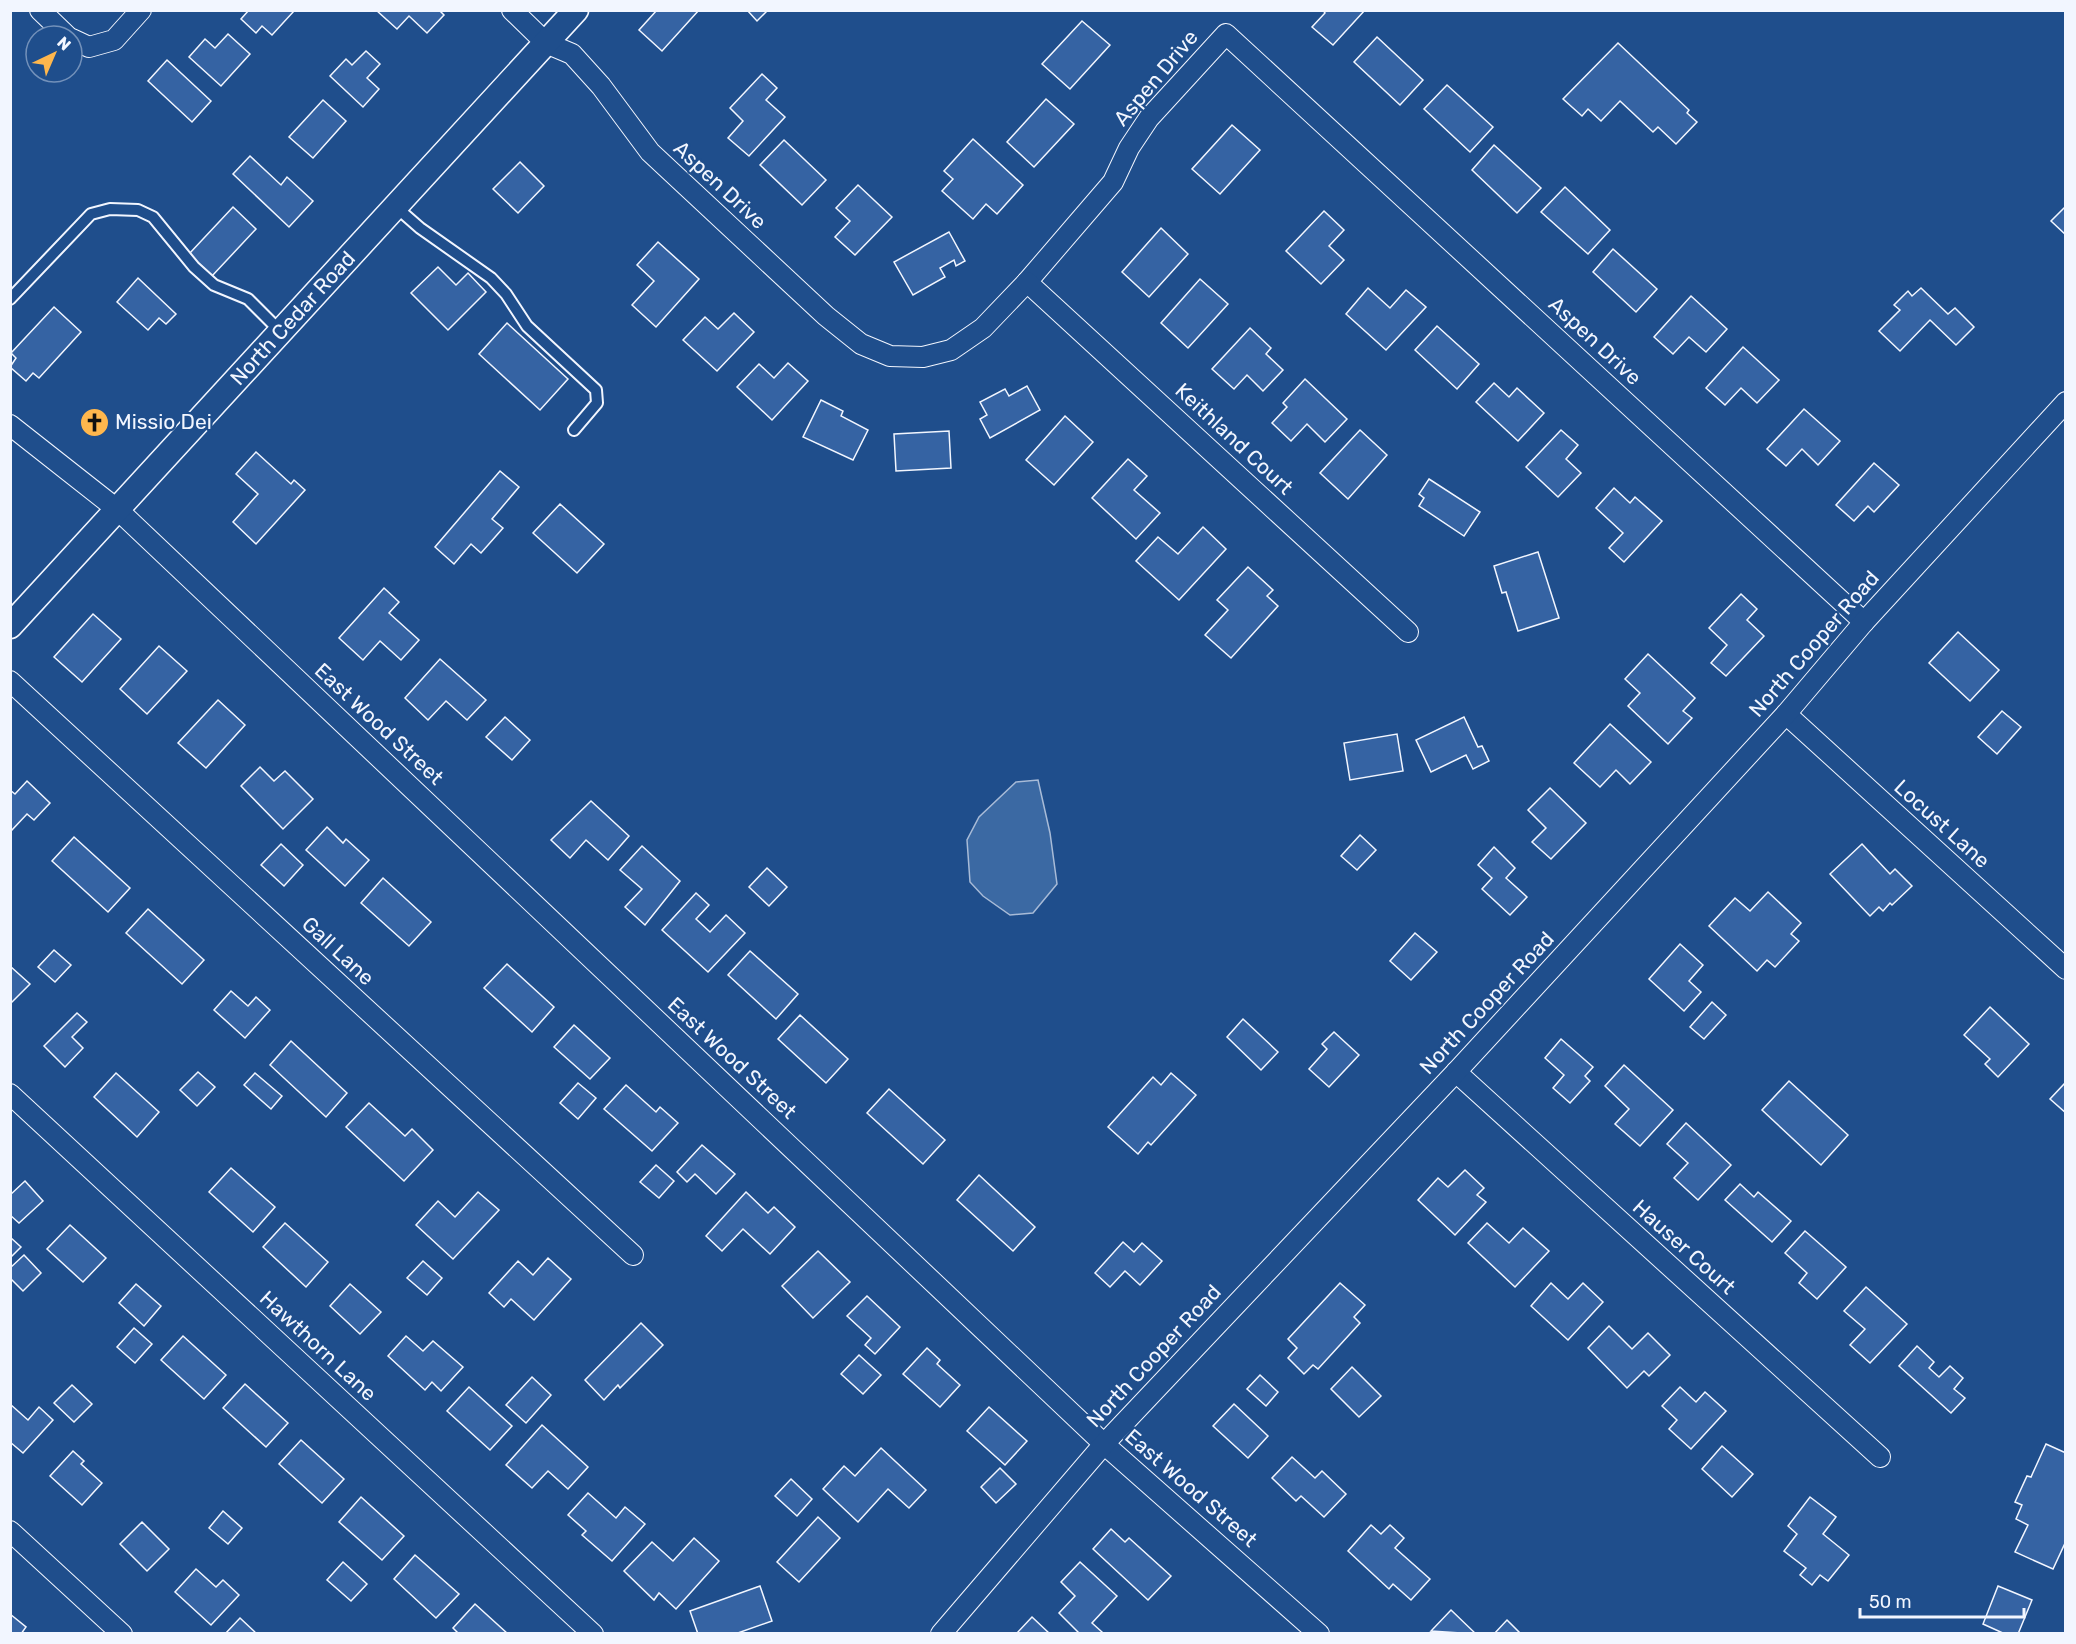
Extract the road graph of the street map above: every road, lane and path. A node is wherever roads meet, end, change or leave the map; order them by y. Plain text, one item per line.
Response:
1 (40, 10) edge
2 (141, 10) edge
3 (512, 10) edge
4 (576, 10) edge
5 (55, 24) edge
6 (84, 43) edge
7 (546, 43) junction
8 (396, 207) junction
9 (1027, 282) junction
10 (10, 299) edge
11 (281, 332) junction
12 (2066, 402) edge
13 (10, 425) edge
14 (574, 430) dead end
15 (118, 510) junction
16 (1864, 622) junction
17 (10, 626) edge
18 (1408, 632) dead end
19 (10, 681) edge
20 (1786, 714) junction
21 (2066, 969) edge
22 (1456, 1072) junction
23 (10, 1094) edge
24 (633, 1255) dead end
25 (1104, 1444) junction
26 (1880, 1457) dead end
27 (10, 1531) edge
28 (122, 1634) edge
29 (593, 1634) edge
30 (941, 1634) edge
31 (1319, 1634) edge

1 - 5 street
2 - 6 street
3 - 7 street, Aspen Drive
4 - 7 street, North Cedar Road
7 - 8 street, North Cedar Road
7 - 9 street, Aspen Drive
8 - 11 street, North Cedar Road
8 - 14 lane
9 - 16 street, Aspen Drive
9 - 18 street, Keithland Court
10 - 11 lane
11 - 15 street, North Cedar Road
12 - 16 street, North Cooper Road
13 - 15 street, East Wood Street
15 - 17 street, North Cedar Road
15 - 25 street, East Wood Street
16 - 20 street, North Cooper Road
19 - 24 street, Gall Lane
20 - 21 street, Locust Lane
20 - 22 street, North Cooper Road
22 - 25 street, North Cooper Road
22 - 26 street, Hauser Court
23 - 29 street, Hawthorn Lane
25 - 30 street, North Cooper Road
25 - 31 street, East Wood Street
27 - 28 street

